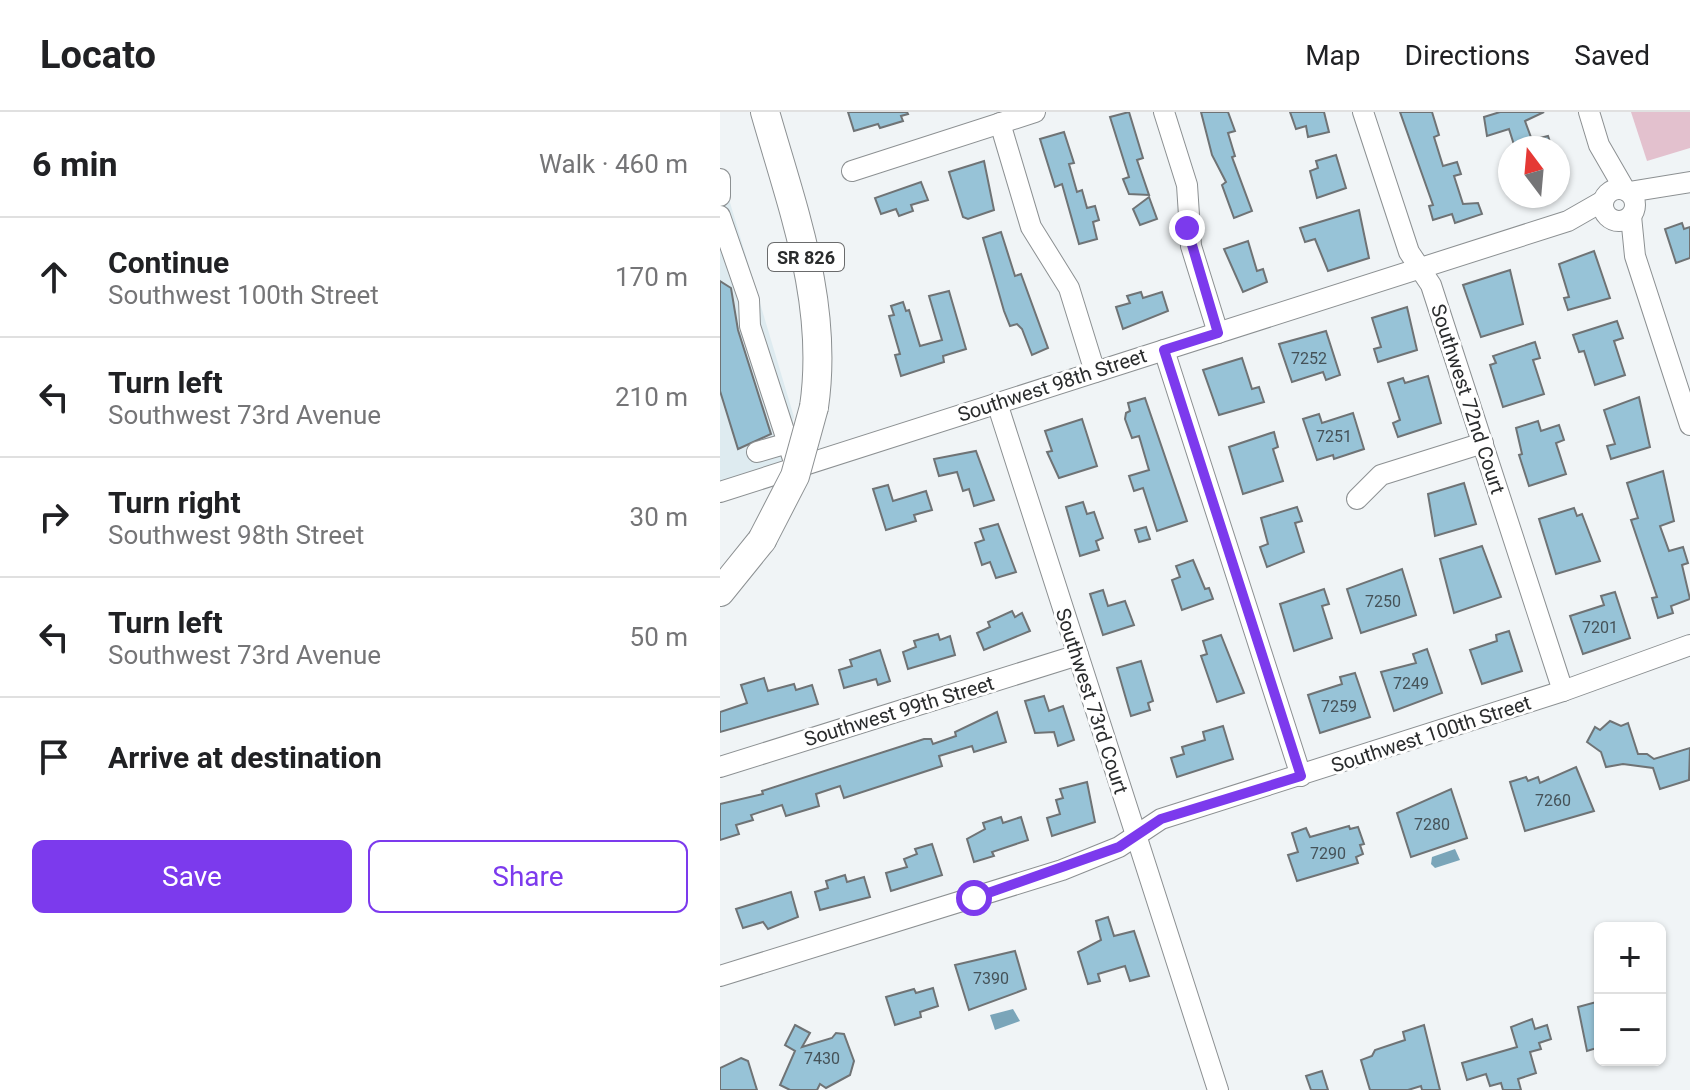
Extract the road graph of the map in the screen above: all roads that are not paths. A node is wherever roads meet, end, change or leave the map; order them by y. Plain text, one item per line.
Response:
1 (765, 112) edge
2 (1035, 112) edge
3 (1164, 112) edge
4 (1363, 112) edge
5 (1589, 112) edge
6 (1000, 123) junction
7 (852, 171) dead end
8 (720, 179) edge
9 (1682, 185) edge
10 (720, 196) edge
11 (1619, 206) junction
12 (720, 216) edge
13 (1420, 269) junction
14 (1218, 333) junction
15 (1164, 350) junction
16 (1095, 372) junction
17 (997, 403) junction
18 (1688, 413) edge
19 (788, 443) junction
20 (1483, 443) junction
21 (757, 452) dead end
22 (796, 468) junction
23 (720, 492) edge
24 (1357, 499) dead end
25 (720, 592) edge
26 (1690, 645) edge
27 (1078, 655) junction
28 (1563, 691) junction
29 (720, 767) edge
30 (1301, 776) junction
31 (1135, 835) junction
32 (722, 970) edge
33 (1218, 1090) edge

1 - 25 highway, SR 826, bridge
2 - 6 street
3 - 14 street
4 - 13 street, Southwest 72nd Court
5 - 11 street
6 - 7 street
6 - 16 street
8 - 10 street
9 - 11 street, Southwest 98th Street
11 - 13 street, Southwest 98th Street
11 - 18 street
12 - 19 street
13 - 14 street, Southwest 98th Street
13 - 20 street, Southwest 72nd Court
14 - 15 street, Southwest 98th Street
15 - 16 street, Southwest 98th Street
15 - 30 street
16 - 17 street, Southwest 98th Street
17 - 22 street, Southwest 98th Street
17 - 27 street, Southwest 73rd Court
19 - 21 street
19 - 22 street
20 - 24 street
20 - 28 street, Southwest 72nd Court
22 - 23 street, Southwest 98th Street
26 - 28 street, Southwest 100th Street
27 - 29 street, Southwest 99th Street
27 - 31 street, Southwest 73rd Court
28 - 30 street, Southwest 100th Street
30 - 31 street, Southwest 100th Street
31 - 32 street, Southwest 100th Street
31 - 33 street, Southwest 73rd Court

